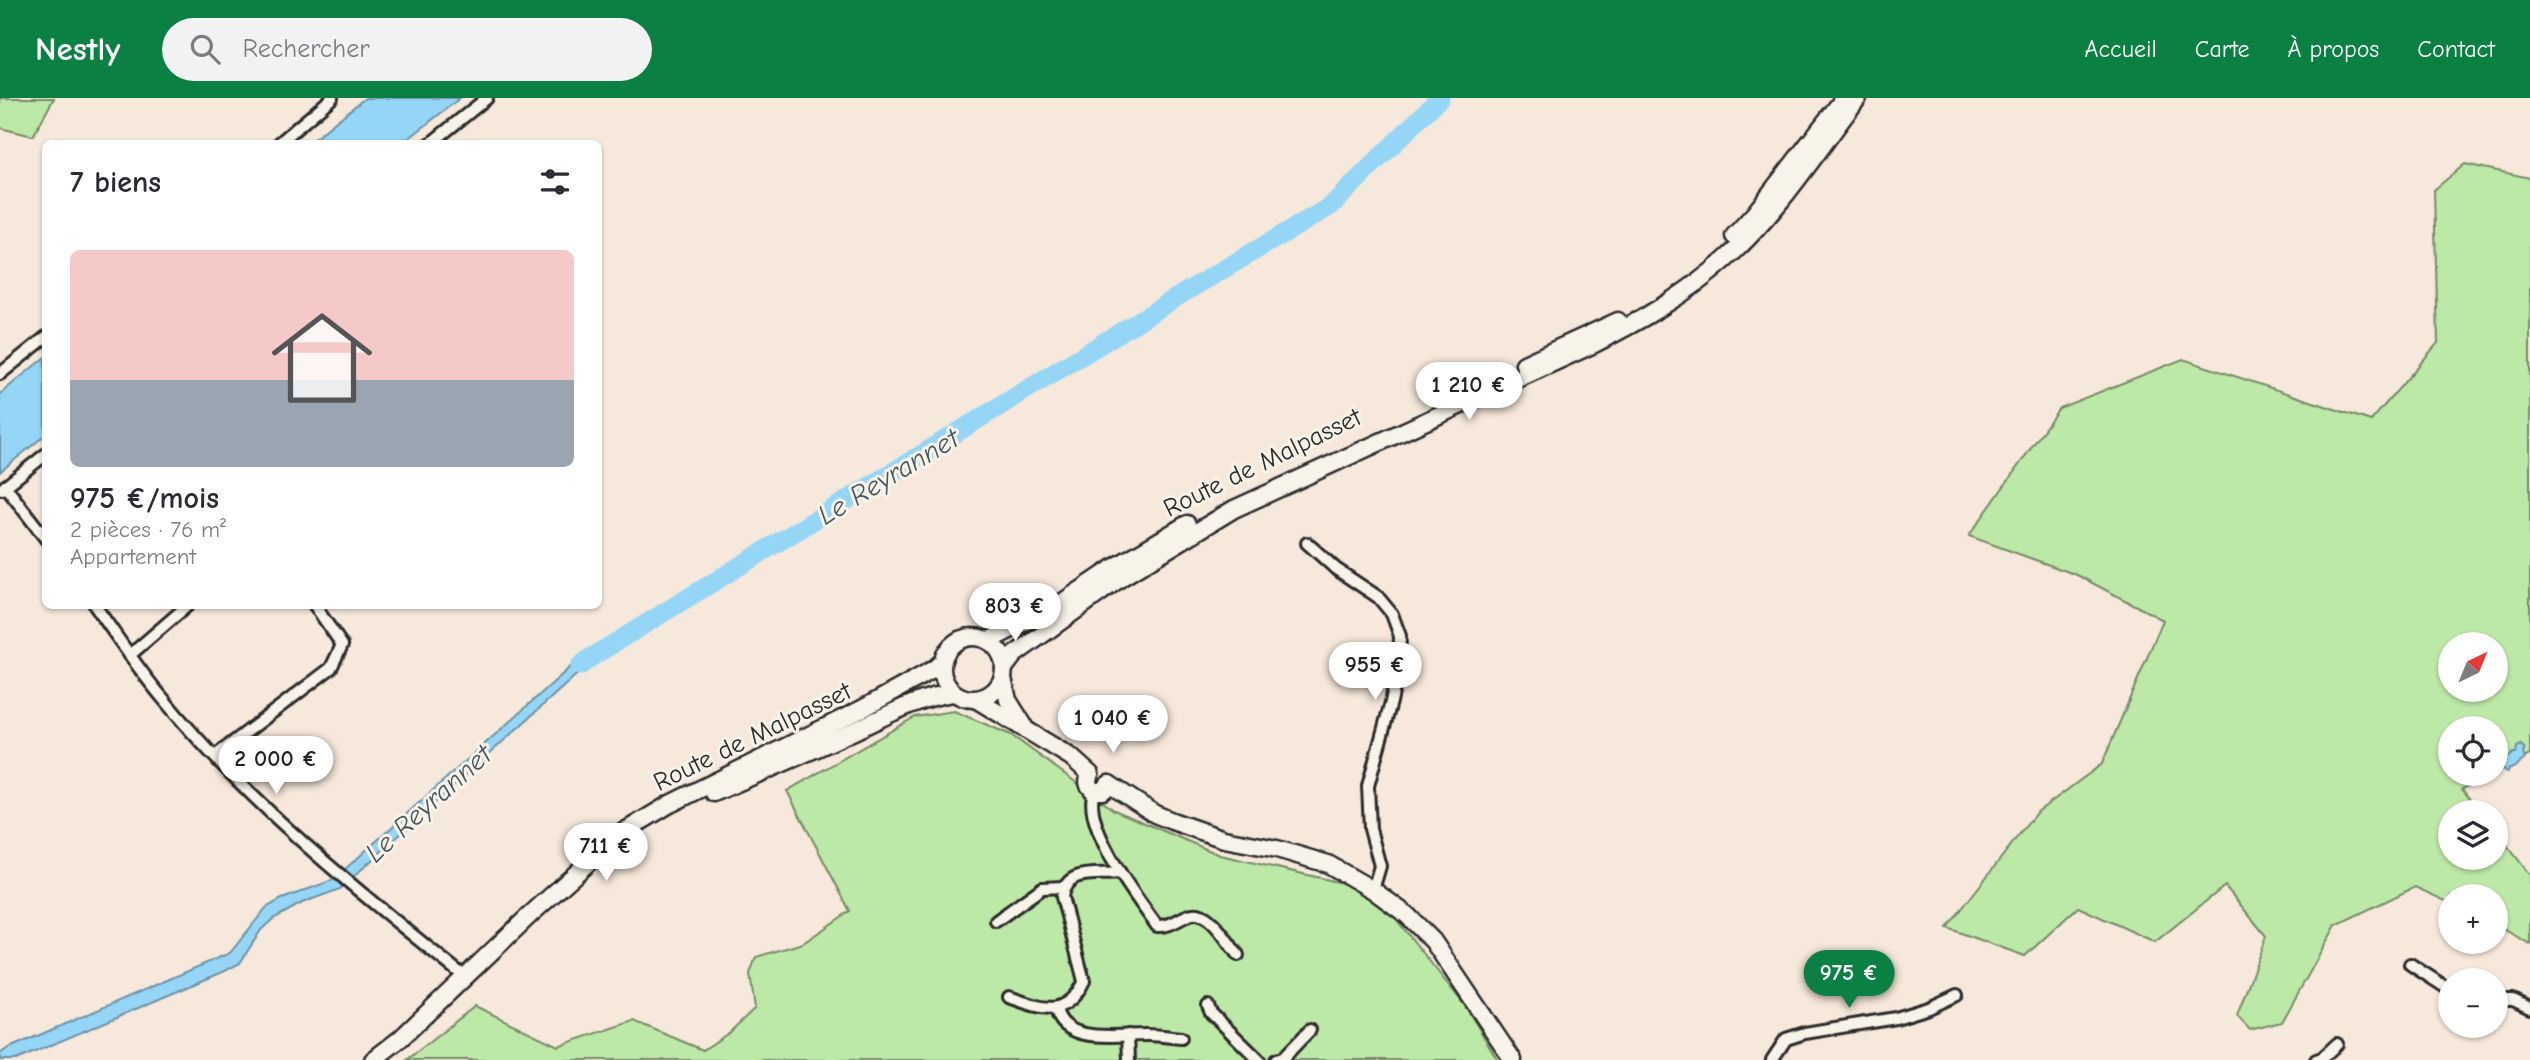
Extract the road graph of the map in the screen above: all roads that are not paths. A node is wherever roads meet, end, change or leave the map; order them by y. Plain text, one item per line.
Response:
1 (332, 98) edge
2 (487, 98) edge
3 (1844, 98) edge
4 (1858, 98) edge
5 (283, 140) edge
6 (435, 140) edge
7 (42, 340) edge
8 (0, 374) edge
9 (42, 457) edge
10 (3, 488) edge
11 (42, 534) edge
12 (1307, 543) dead end
13 (97, 609) edge
14 (184, 609) edge
15 (317, 609) edge
16 (988, 641) junction
17 (130, 655) junction
18 (942, 662) junction
19 (1003, 673) junction
20 (953, 693) junction
21 (977, 700) junction
22 (1029, 732) junction
23 (215, 756) junction
24 (1090, 774) junction
25 (1109, 784) junction
26 (1094, 791) junction
27 (1121, 873) junction
28 (1063, 887) junction
29 (1373, 890) junction
30 (996, 921) dead end
31 (1238, 956) dead end
32 (2410, 964) dead end
33 (465, 977) junction
34 (2438, 982) edge
35 (1957, 995) dead end
36 (1009, 997) dead end
37 (2508, 1000) edge
38 (1208, 1006) dead end
39 (2530, 1008) edge
40 (1056, 1009) junction
41 (1310, 1030) dead end
42 (1128, 1035) junction
43 (1181, 1038) dead end
44 (2337, 1044) dead end
45 (373, 1060) edge
46 (390, 1060) edge
47 (1129, 1060) edge
48 (1259, 1060) edge
49 (1276, 1060) edge
50 (1513, 1060) edge
51 (1772, 1060) edge
52 (2316, 1060) edge

1 - 5 street
2 - 6 street
3 - 16 main road, Route de Malpasset
4 - 19 main road, Route de Malpasset
7 - 8 street
9 - 10 street
10 - 11 street
12 - 29 street
13 - 17 street
14 - 17 street
15 - 23 street
16 - 18 main road
16 - 19 main road
17 - 23 street
18 - 20 main road
18 - 33 main road, Route de Malpasset
19 - 21 main road
19 - 22 main road
20 - 21 main road
20 - 46 main road, Route de Malpasset
21 - 22 main road
22 - 24 main road
23 - 33 street
24 - 25 main road
24 - 26 main road
25 - 26 main road
25 - 29 main road
26 - 27 street
27 - 28 street
27 - 31 street
28 - 30 street
28 - 40 street
29 - 50 main road
32 - 34 street
33 - 45 main road, Route de Malpasset
35 - 51 street
36 - 40 street
37 - 39 street
38 - 48 street
40 - 42 street
41 - 49 street
42 - 43 street
42 - 47 street
44 - 52 street

